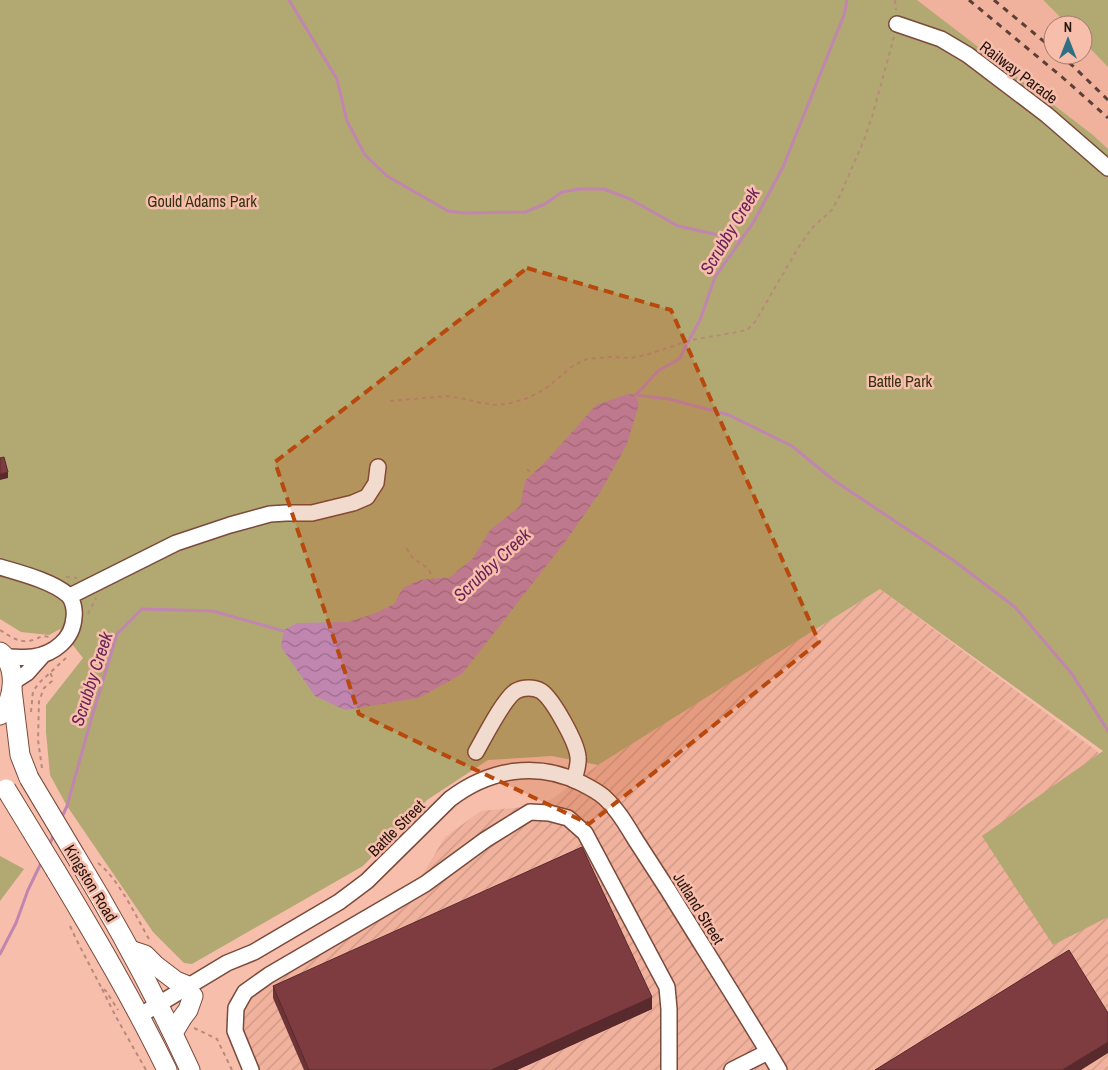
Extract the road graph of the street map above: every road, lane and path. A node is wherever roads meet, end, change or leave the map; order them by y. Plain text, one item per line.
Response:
1 (895, 0) edge
2 (897, 24) junction
3 (1108, 168) edge
4 (390, 401) dead end
5 (378, 467) dead end
6 (527, 469) dead end
7 (539, 480) dead end
8 (407, 548) dead end
9 (0, 566) edge
10 (434, 588) dead end
11 (70, 596) junction
12 (0, 630) edge
13 (52, 638) dead end
14 (3, 654) edge
15 (43, 655) junction
16 (12, 686) junction
17 (0, 715) edge
18 (30, 716) dead end
19 (476, 752) dead end
20 (35, 776) junction
21 (574, 780) junction
22 (3, 785) edge
23 (94, 860) dead end
24 (69, 923) dead end
25 (154, 948) dead end
26 (130, 950) junction
27 (101, 986) junction
28 (190, 991) junction
29 (161, 1009) junction
30 (120, 1014) dead end
31 (142, 1020) junction
32 (178, 1026) junction
33 (768, 1052) junction
34 (741, 1068) edge
35 (146, 1070) edge
36 (166, 1070) edge
37 (190, 1070) edge
38 (232, 1070) edge
39 (251, 1070) edge
40 (669, 1070) edge
41 (780, 1070) edge

1 - 2 path
2 - 3 street, Railway Parade
2 - 4 path
5 - 11 street
6 - 7 path
8 - 10 path
9 - 11 street
11 - 15 street
12 - 13 path
14 - 15 street
14 - 16 main road, Kingston Road
15 - 16 street
16 - 17 main road
16 - 20 main road, Kingston Road
18 - 20 path
19 - 21 street
20 - 26 main road, Kingston Road, bridge
21 - 28 street, Battle Street
21 - 33 street, Jutland Street
22 - 31 main road, Kingston Road, bridge
23 - 25 path
24 - 27 path
26 - 28 main road
26 - 29 main road, Kingston Road
27 - 30 path
27 - 35 path
28 - 29 street, Battle Street
28 - 32 main road
29 - 31 street, Battle Street
29 - 32 main road, Kingston Road
31 - 36 main road, Kingston Road
32 - 37 main road, Kingston Road
32 - 38 path
33 - 34 street
33 - 41 street, Jutland Street
39 - 40 street

